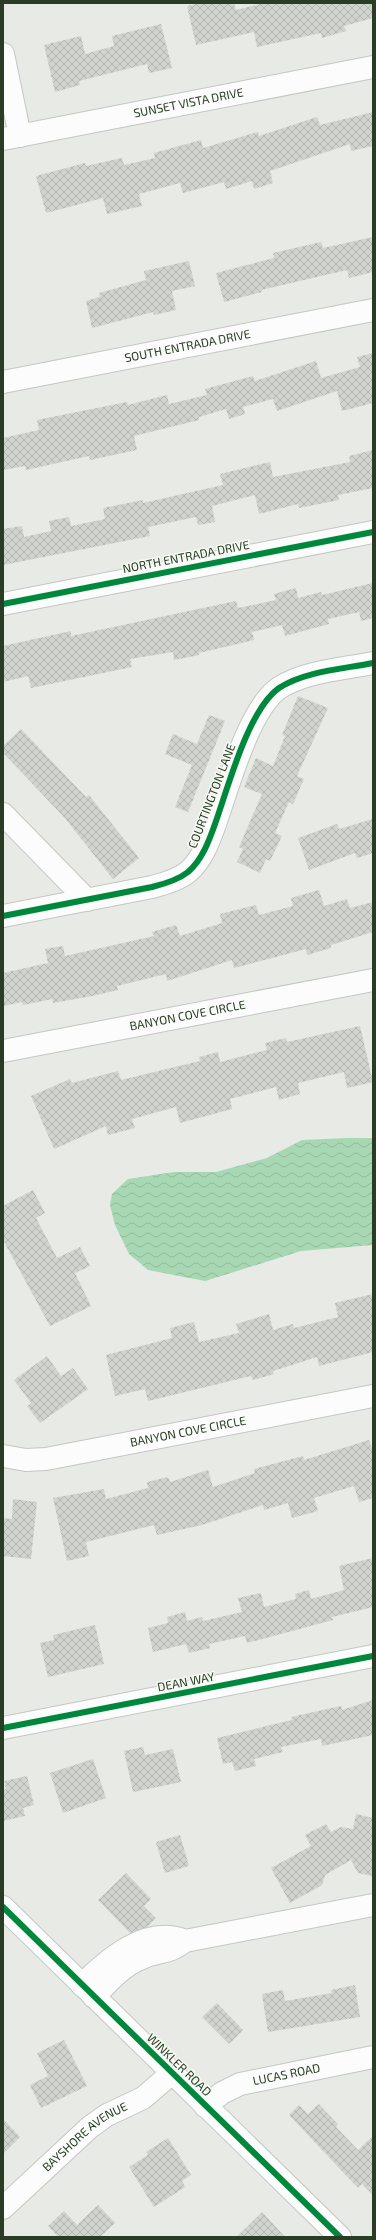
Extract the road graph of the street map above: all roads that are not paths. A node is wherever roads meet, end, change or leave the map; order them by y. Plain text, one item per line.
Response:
1 (3, 54) edge
2 (373, 67) edge
3 (11, 137) edge
4 (373, 310) edge
5 (3, 382) edge
6 (373, 532) edge
7 (3, 604) edge
8 (373, 663) edge
9 (3, 814) edge
10 (87, 900) junction
11 (3, 916) edge
12 (373, 980) edge
13 (3, 1051) edge
14 (373, 1396) edge
15 (3, 1456) edge
16 (373, 1656) edge
17 (3, 1728) edge
18 (373, 1905) edge
19 (3, 1907) edge
20 (88, 1991) junction
21 (373, 2057) edge
22 (172, 2073) junction
23 (205, 2106) junction
24 (3, 2208) edge
25 (340, 2237) edge

1 - 3 street
2 - 3 street, SUNSET VISTA DRIVE
4 - 5 street, SOUTH ENTRADA DRIVE
6 - 7 street, NORTH ENTRADA DRIVE
8 - 10 street, COURTINGTON LANE
9 - 10 street
10 - 11 street, COURTINGTON LANE
12 - 13 street, BANYON COVE CIRCLE
14 - 15 street, BANYON COVE CIRCLE
16 - 17 street, DEAN WAY
18 - 20 street
19 - 20 street, WINKLER ROAD
20 - 22 street, WINKLER ROAD
21 - 23 street, LUCAS ROAD
22 - 23 street, WINKLER ROAD
22 - 24 street, BAYSHORE AVENUE
23 - 25 street, WINKLER ROAD

